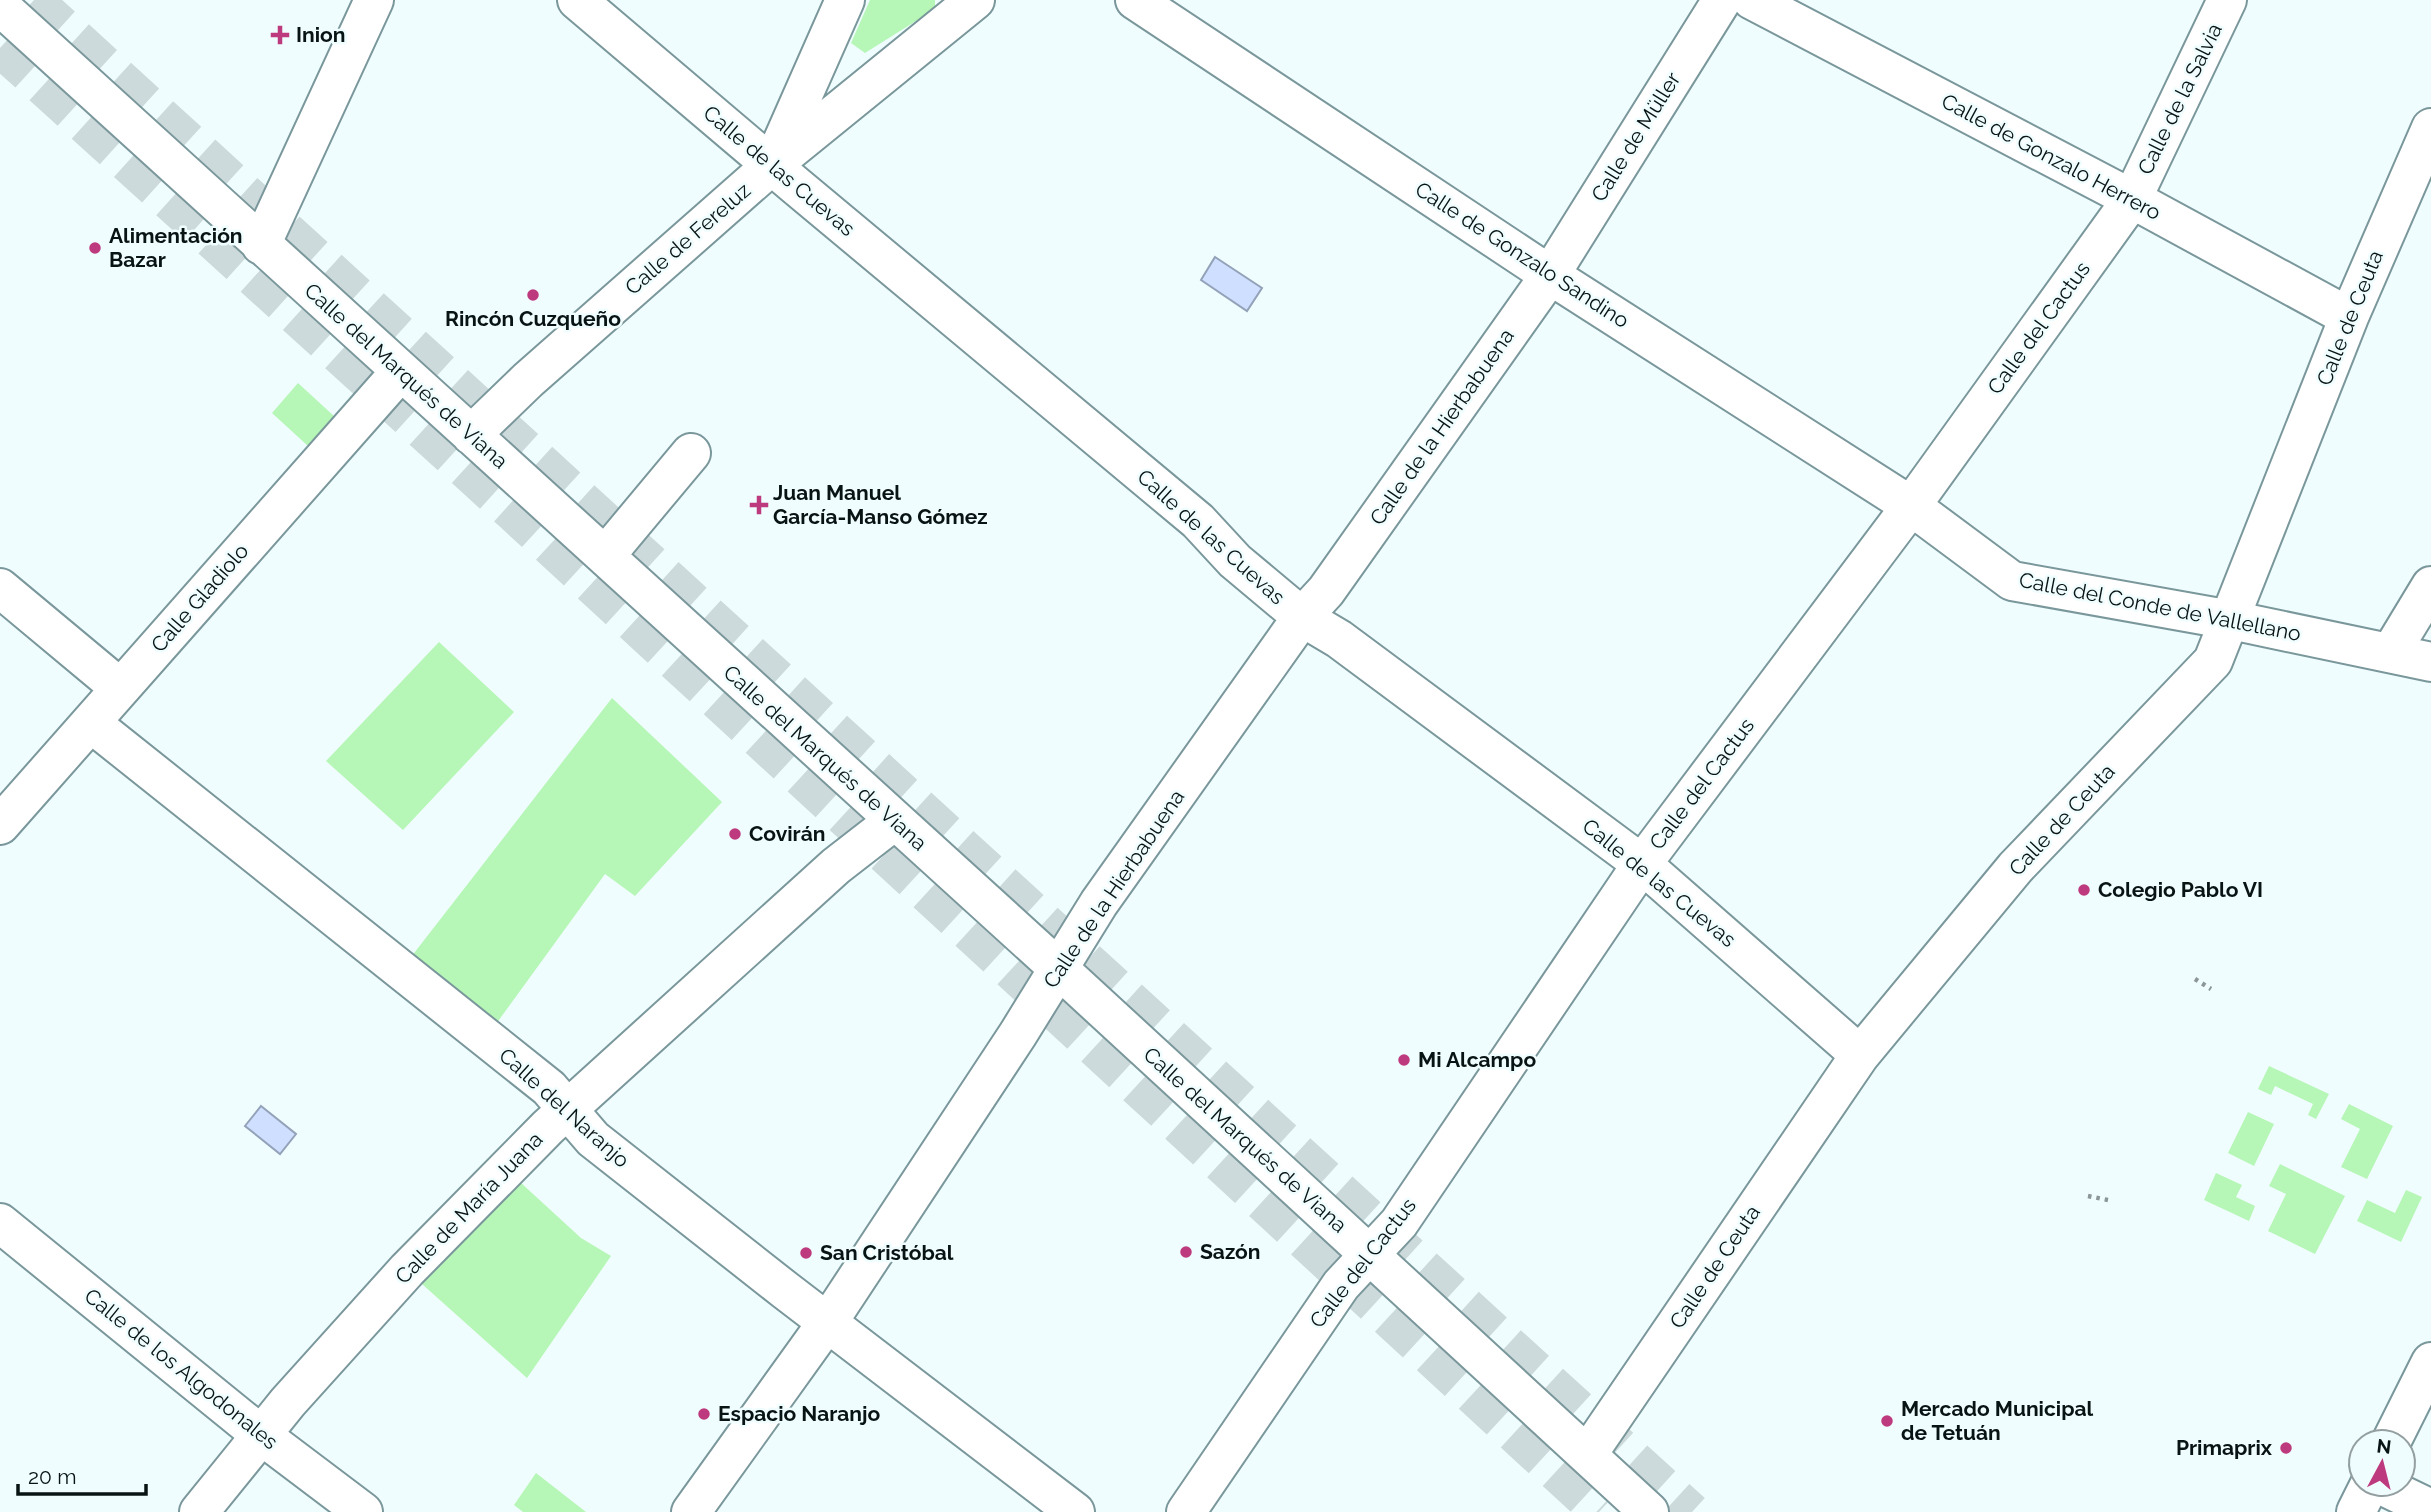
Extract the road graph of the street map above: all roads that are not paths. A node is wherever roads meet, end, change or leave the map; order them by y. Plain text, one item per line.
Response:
1 (374, 0) edge
2 (577, 0) edge
3 (845, 0) edge
4 (975, 0) edge
5 (1135, 0) edge
6 (1723, 0) edge
7 (1752, 0) edge
8 (2227, 0) edge
9 (0, 6) edge
10 (2431, 128) edge
11 (772, 165) junction
12 (2132, 199) junction
13 (261, 245) junction
14 (1550, 275) junction
15 (2349, 317) junction
16 (401, 371) junction
17 (471, 435) junction
18 (691, 453) dead end
19 (1911, 506) junction
20 (604, 556) junction
21 (2431, 586) edge
22 (0, 588) edge
23 (1302, 617) junction
24 (2231, 620) junction
25 (2390, 652) junction
26 (2431, 662) edge
27 (120, 688) junction
28 (91, 723) junction
29 (894, 821) junction
30 (0, 825) edge
31 (1642, 864) junction
32 (1059, 969) junction
33 (1860, 1055) junction
34 (567, 1109) junction
35 (0, 1223) edge
36 (1370, 1254) junction
37 (827, 1322) junction
38 (2431, 1362) edge
39 (2398, 1428) edge
40 (261, 1435) junction
41 (1587, 1455) junction
42 (2408, 1498) edge
43 (2431, 1509) edge
44 (199, 1512) edge
45 (363, 1512) edge
46 (691, 1512) edge
47 (1075, 1512) edge
48 (1186, 1512) edge
49 (1649, 1512) edge

1 - 13 street
2 - 11 street, Calle de las Cuevas
3 - 11 street, Calle de Fereluz
4 - 11 street
5 - 14 street, Calle de Gonzalo Sandino
6 - 14 street, Calle de Müller
7 - 12 street, Calle de Gonzalo Herrero
8 - 12 street, Calle de la Salvia
9 - 13 street, Calle del Marqués de Viana
10 - 15 street, Calle de Ceuta
11 - 17 street, Calle de Fereluz
11 - 23 street, Calle de las Cuevas
12 - 15 street, Calle de Gonzalo Herrero
12 - 19 street, Calle del Cactus
13 - 16 street, Calle del Marqués de Viana
14 - 19 street, Calle de Gonzalo Sandino
14 - 23 street, Calle de la Hierbabuena
15 - 24 street, Calle de Ceuta
16 - 17 street, Calle del Marqués de Viana
16 - 27 street, Calle Gladiolo
17 - 20 street, Calle del Marqués de Viana
18 - 20 street
19 - 24 street, Calle del Conde de Vallellano
19 - 31 street, Calle del Cactus
20 - 29 street, Calle del Marqués de Viana
21 - 25 street
22 - 27 street
23 - 31 street, Calle de las Cuevas
23 - 32 street, Calle de la Hierbabuena
24 - 25 street, Calle del Conde de Vallellano
24 - 33 street, Calle de Ceuta
25 - 26 street, Calle del Conde de Vallellano
27 - 28 street, Calle Gladiolo
28 - 30 street, Calle Gladiolo
28 - 34 street, Calle del Naranjo
29 - 32 street, Calle del Marqués de Viana
29 - 34 street, Calle de María Juana
31 - 33 street, Calle de las Cuevas
31 - 36 street, Calle del Cactus
32 - 36 street, Calle del Marqués de Viana
32 - 37 street, Calle de la Hierbabuena
33 - 41 street, Calle de Ceuta
34 - 37 street, Calle del Naranjo
34 - 40 street, Calle de María Juana
35 - 40 street, Calle de los Algodonales
36 - 41 street, Calle del Marqués de Viana
36 - 48 street, Calle del Cactus
37 - 46 street, Calle de la Hierbabuena
37 - 47 street, Calle del Naranjo
38 - 39 street
40 - 44 street, Calle de María Juana
40 - 45 street, Calle de los Algodonales
41 - 49 street, Calle del Marqués de Viana
42 - 43 street

